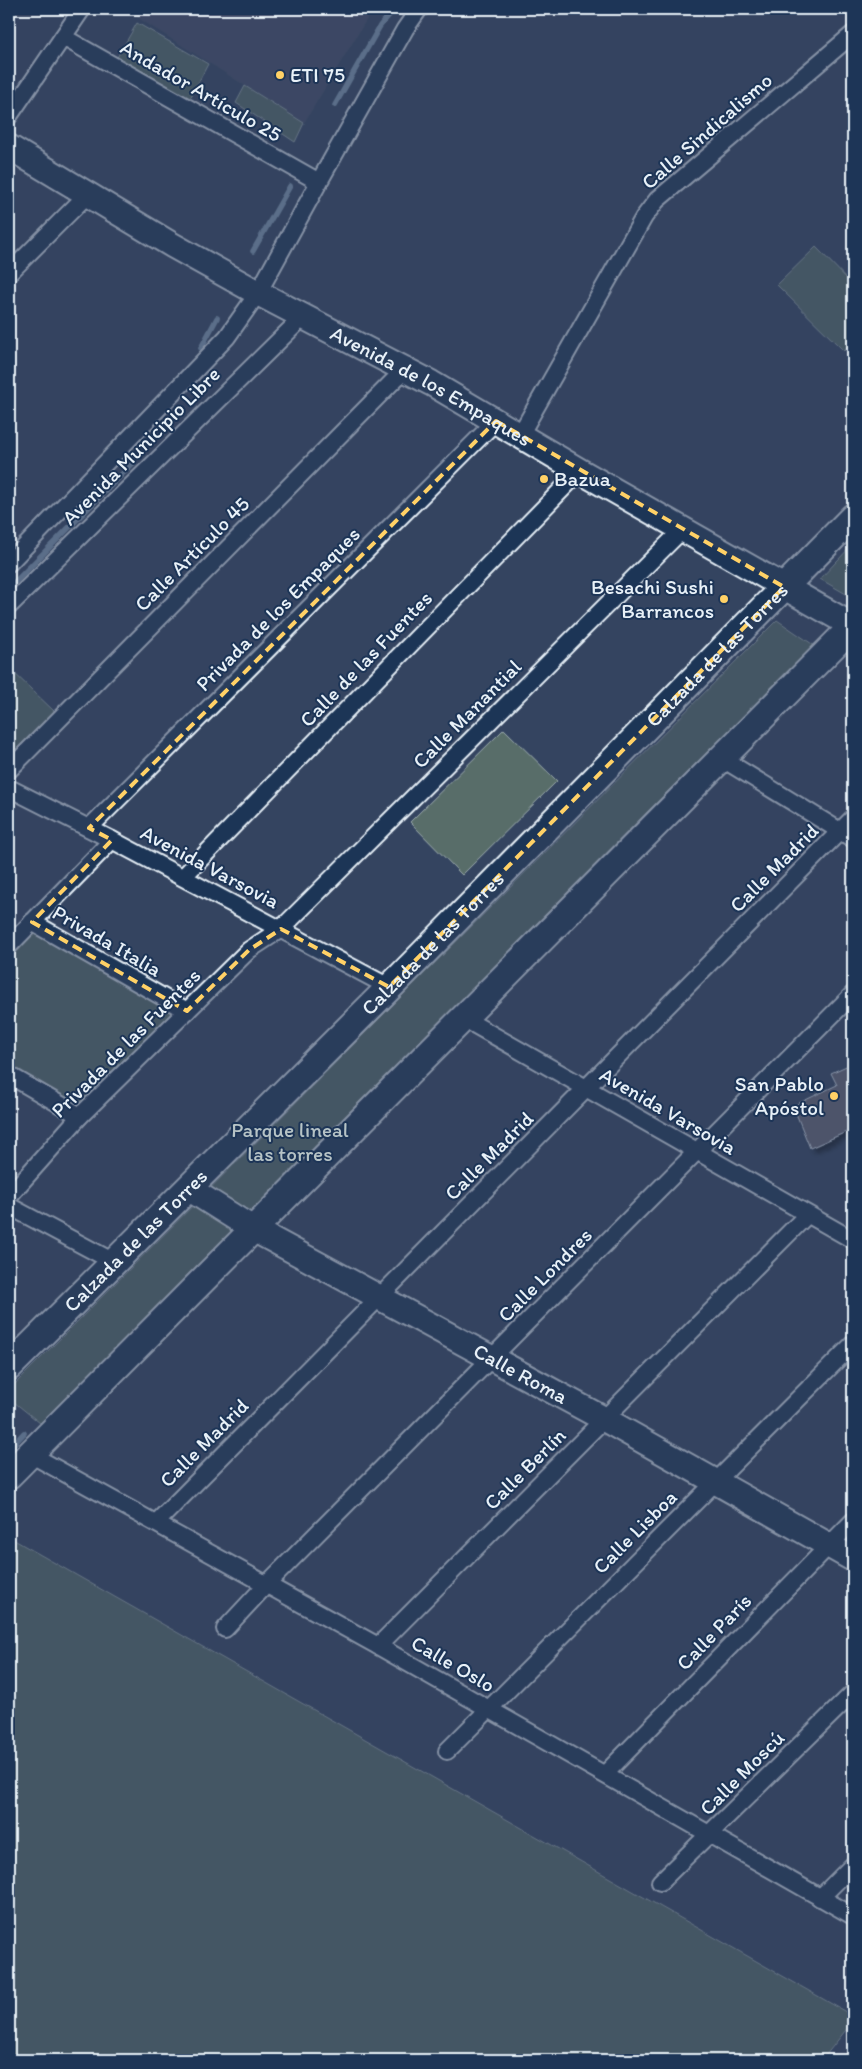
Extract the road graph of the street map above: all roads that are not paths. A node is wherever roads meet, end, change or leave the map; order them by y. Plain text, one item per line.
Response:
1 (82, 9) edge
2 (419, 9) edge
3 (853, 34) edge
4 (63, 37) junction
5 (9, 116) edge
6 (9, 147) edge
7 (319, 182) junction
8 (87, 195) junction
9 (9, 273) edge
10 (258, 293) junction
11 (303, 317) junction
12 (405, 369) junction
13 (496, 421) junction
14 (520, 434) junction
15 (580, 471) junction
16 (853, 517) edge
17 (683, 529) junction
18 (9, 563) edge
19 (784, 586) junction
20 (9, 606) edge
21 (853, 626) edge
22 (721, 758) junction
23 (9, 770) edge
24 (9, 788) edge
25 (853, 818) edge
26 (89, 828) junction
27 (847, 836) edge
28 (112, 840) junction
29 (183, 877) junction
30 (32, 922) junction
31 (281, 929) junction
32 (9, 946) edge
33 (390, 987) junction
34 (853, 994) edge
35 (187, 1011) junction
36 (463, 1018) junction
37 (9, 1075) edge
38 (587, 1088) junction
39 (80, 1116) junction
40 (698, 1151) junction
41 (188, 1188) junction
42 (9, 1196) edge
43 (9, 1206) edge
44 (807, 1215) junction
45 (253, 1229) junction
46 (853, 1240) edge
47 (114, 1262) junction
48 (379, 1296) junction
49 (853, 1344) edge
50 (493, 1358) junction
51 (9, 1367) edge
52 (604, 1419) junction
53 (30, 1454) junction
54 (9, 1475) edge
55 (716, 1482) junction
56 (853, 1521) edge
57 (156, 1523) junction
58 (829, 1545) junction
59 (853, 1559) edge
60 (266, 1585) junction
61 (225, 1629) dead end
62 (378, 1646) junction
63 (853, 1692) edge
64 (489, 1709) junction
65 (447, 1751) dead end
66 (605, 1774) junction
67 (710, 1834) junction
68 (853, 1865) edge
69 (660, 1882) dead end
70 (820, 1898) junction
71 (853, 1916) edge

1 - 4 street
2 - 7 street, Avenida Municipio Libre
3 - 14 street, Calle Sindicalismo
4 - 5 street
4 - 7 street, Andador Artículo 25
6 - 8 main road, Avenida de los Empaques
7 - 10 street, Avenida Municipio Libre
8 - 9 street
8 - 10 main road, Avenida de los Empaques
10 - 11 main road, Avenida de los Empaques
10 - 18 street, Avenida Municipio Libre
11 - 12 main road, Avenida de los Empaques
11 - 20 street, Avenida Municipio Libre
12 - 13 main road, Avenida de los Empaques
12 - 23 street, Calle Artículo 45
13 - 14 main road, Avenida de los Empaques
13 - 26 street, Privada de los Empaques
14 - 15 main road, Avenida de los Empaques
15 - 17 main road, Avenida de los Empaques
15 - 29 street, Calle de las Fuentes
16 - 19 main road, Calzada de las Torres
17 - 19 main road, Avenida de los Empaques
17 - 31 street, Calle Manantial
19 - 21 main road, Avenida de los Empaques
19 - 33 main road, Calzada de las Torres
21 - 22 main road
22 - 27 street
22 - 36 main road
24 - 26 street, Avenida Varsovia
25 - 27 street, Calle Madrid
26 - 28 street, Avenida Varsovia
27 - 38 street, Calle Madrid
28 - 29 street, Avenida Varsovia
28 - 30 street
29 - 31 street, Avenida Varsovia
30 - 32 street
30 - 35 street, Privada Italia
31 - 33 street, Avenida Varsovia
31 - 35 street, Privada de las Fuentes
33 - 41 main road, Calzada de las Torres
34 - 40 street, Calle Londres
35 - 39 street, Privada de las Fuentes
36 - 38 street, Avenida Varsovia
36 - 45 main road
37 - 39 street
38 - 40 street, Avenida Varsovia
38 - 48 street, Calle Madrid
39 - 42 street, Privada de las Fuentes
40 - 44 street, Avenida Varsovia
40 - 50 street, Calle Londres
41 - 45 main road, Calle Roma
41 - 47 main road, Calzada de las Torres
43 - 47 street
44 - 46 street, Avenida Varsovia
44 - 52 street, Calle Berlín
45 - 48 main road, Calle Roma
45 - 53 main road
47 - 51 main road, Calzada de las Torres
48 - 50 main road, Calle Roma
48 - 57 street, Calle Madrid
49 - 55 street, Calle Lisboa
50 - 52 main road, Calle Roma
50 - 60 street, Calle Londres
52 - 55 main road, Calle Roma
52 - 62 street, Calle Berlín
53 - 54 main road
53 - 57 street, Calle Oslo
55 - 58 main road, Calle Roma
55 - 64 street, Calle Lisboa
56 - 58 street, Calle París
57 - 60 street, Calle Oslo
58 - 59 main road, Calle Roma
58 - 66 street, Calle París
60 - 61 street, Calle Londres
60 - 62 street, Calle Oslo
62 - 64 street, Calle Oslo
63 - 67 street, Calle Moscú
64 - 65 street, Calle Lisboa
64 - 66 street, Calle Oslo
66 - 67 street, Calle Oslo
67 - 69 street, Calle Moscú
67 - 70 street, Calle Oslo
68 - 70 street
70 - 71 street, Calle Oslo

